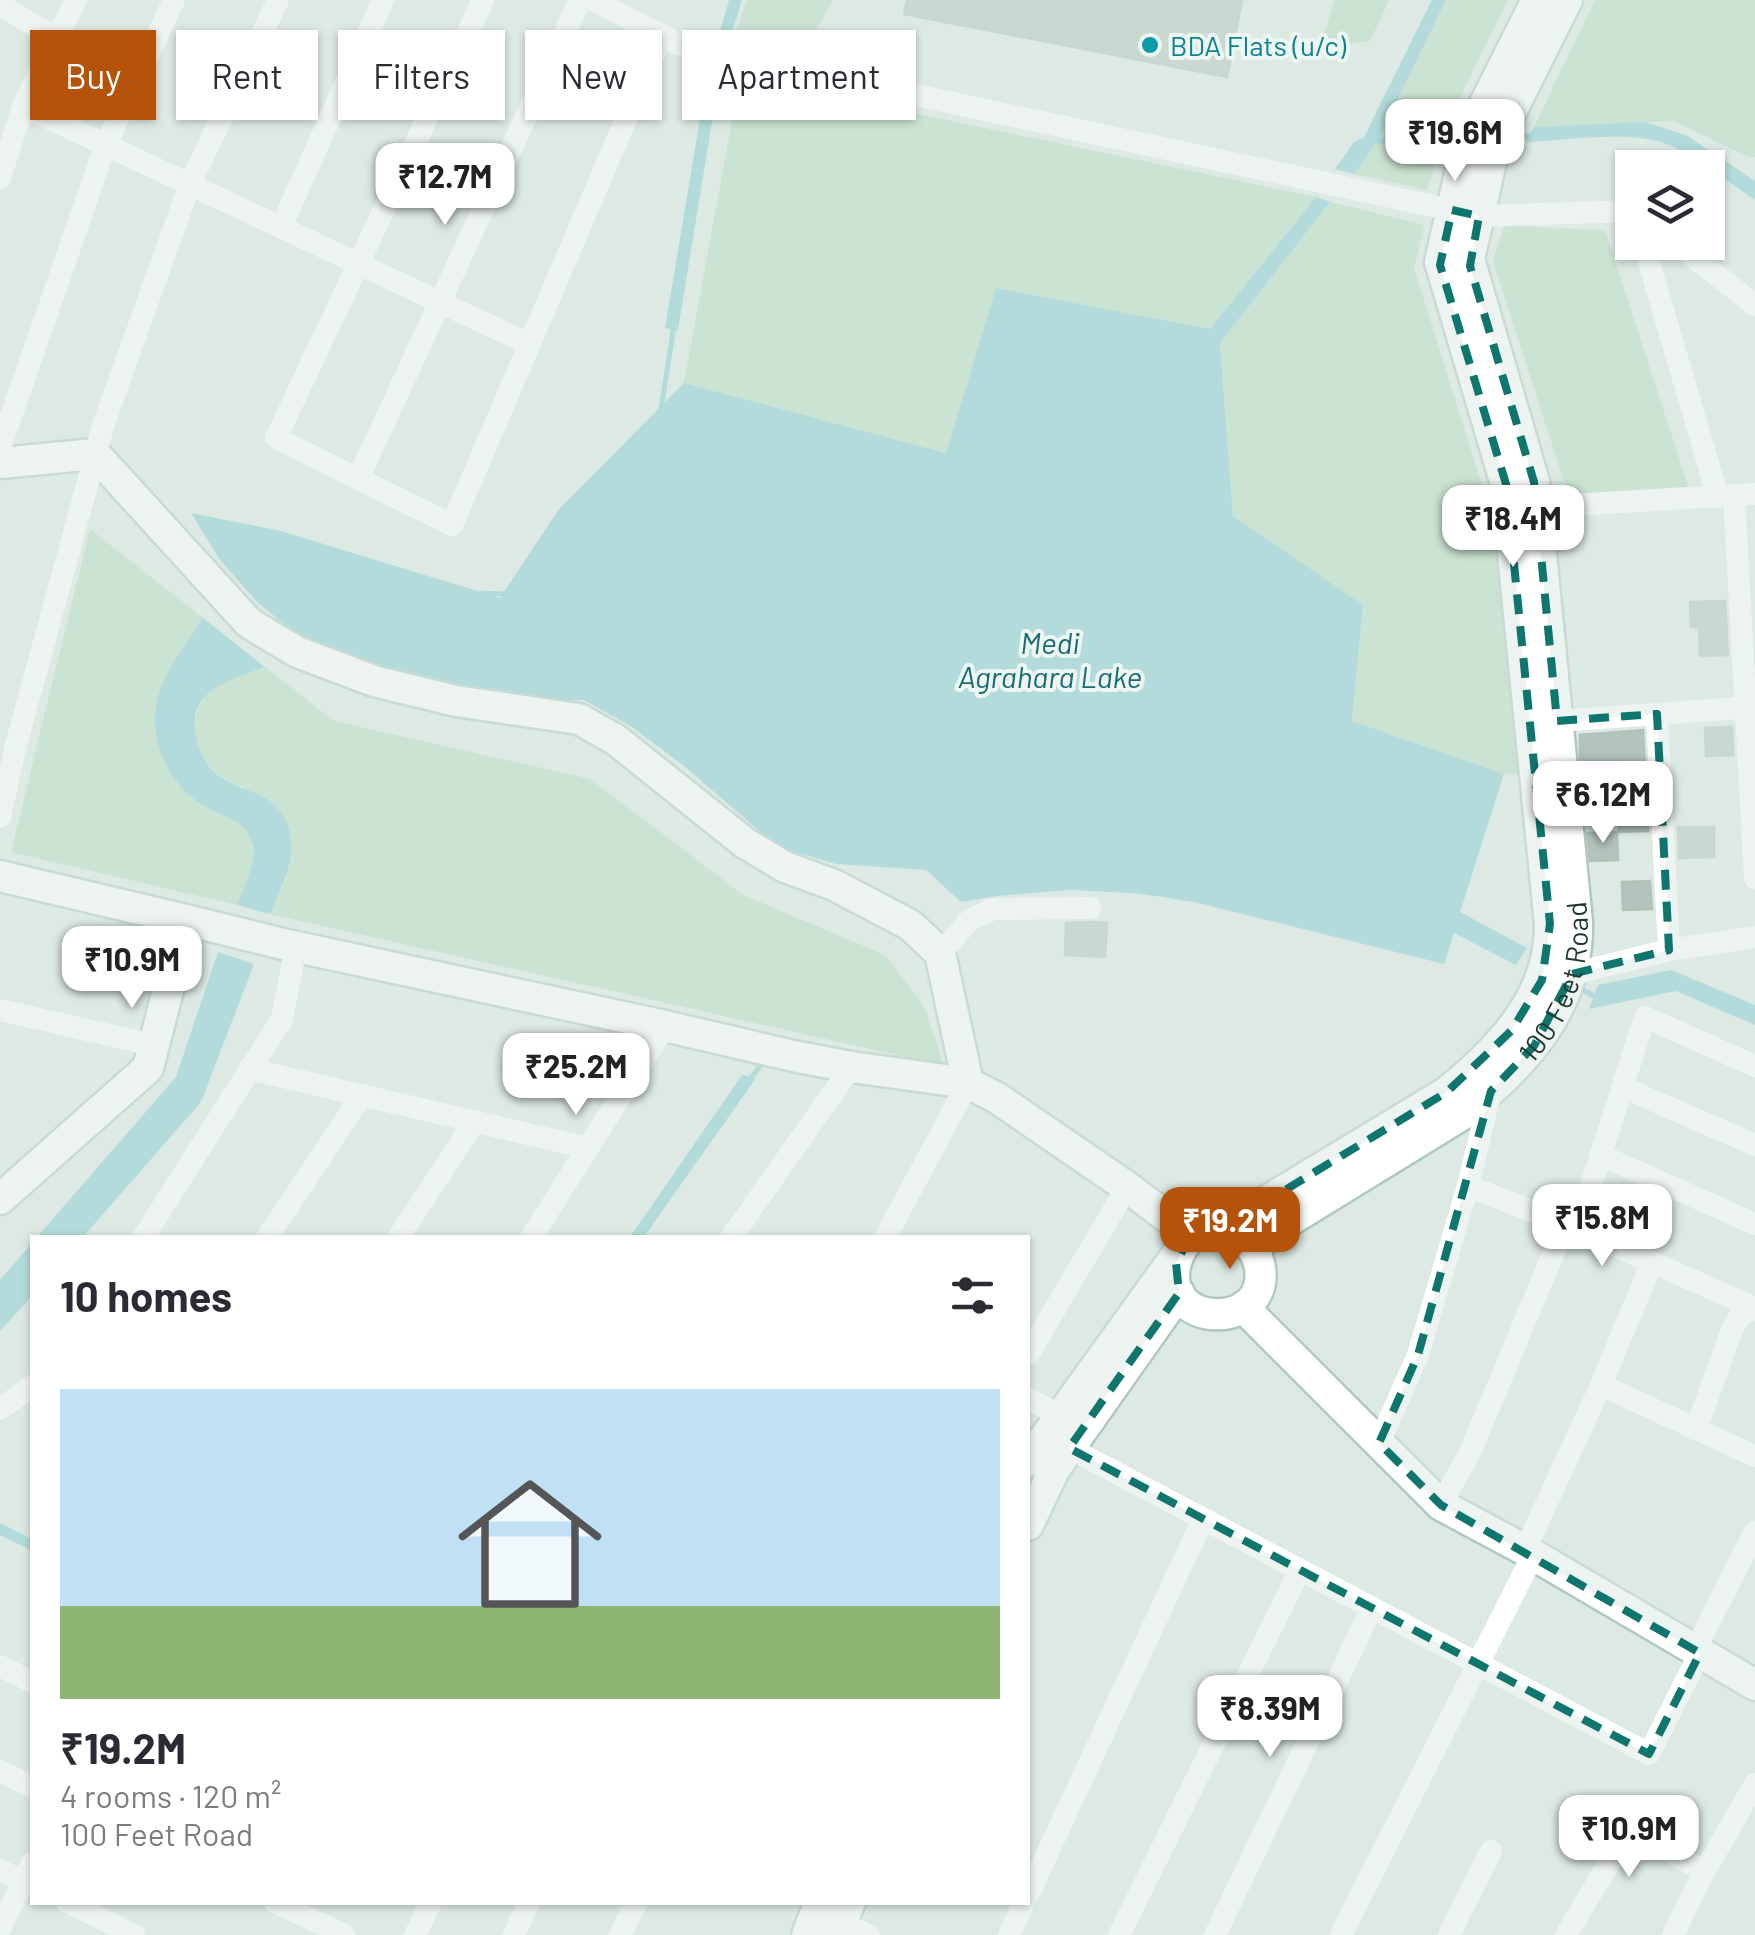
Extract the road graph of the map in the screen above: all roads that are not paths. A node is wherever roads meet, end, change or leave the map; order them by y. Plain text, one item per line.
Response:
1 (76, 0) edge
2 (174, 0) edge
3 (278, 0) edge
4 (384, 0) edge
5 (483, 0) edge
6 (580, 0) edge
7 (593, 0) edge
8 (1537, 0) edge
9 (1568, 0) edge
10 (0, 5) edge
11 (41, 30) edge
12 (61, 30) edge
13 (650, 30) edge
14 (662, 36) edge
15 (30, 92) edge
16 (23, 106) junction
17 (1498, 108) junction
18 (626, 120) edge
19 (106, 144) junction
20 (0, 178) edge
21 (190, 184) junction
22 (1615, 211) edge
23 (1466, 213) junction
24 (282, 227) junction
25 (1650, 260) edge
26 (1698, 260) edge
27 (358, 263) junction
28 (440, 302) junction
29 (1755, 304) edge
30 (529, 344) junction
31 (0, 448) edge
32 (95, 454) junction
33 (0, 463) edge
34 (358, 479) junction
35 (1736, 495) edge
36 (1536, 507) junction
37 (1750, 707) edge
38 (1656, 714) junction
39 (1557, 721) junction
40 (8, 743) edge
41 (0, 818) edge
42 (0, 876) edge
43 (1755, 878) edge
44 (1090, 908) dead end
45 (186, 920) junction
46 (1755, 937) edge
47 (1564, 939) junction
48 (289, 946) junction
49 (1669, 950) junction
50 (940, 952) junction
51 (1572, 974) junction
52 (1548, 999) junction
53 (0, 1010) edge
54 (666, 1026) junction
55 (144, 1044) dead end
56 (1755, 1066) edge
57 (851, 1067) junction
58 (249, 1069) junction
59 (968, 1082) junction
60 (1622, 1086) junction
61 (1492, 1091) junction
62 (362, 1095) junction
63 (475, 1121) junction
64 (1755, 1145) edge
65 (588, 1148) junction
66 (1600, 1155) junction
67 (1468, 1186) junction
68 (1127, 1187) junction
69 (0, 1199) edge
70 (1755, 1224) edge
71 (1577, 1229) junction
72 (1205, 1233) junction
73 (741, 1234) edge
74 (145, 1235) edge
75 (269, 1235) edge
76 (400, 1235) edge
77 (533, 1235) edge
78 (887, 1235) edge
79 (1250, 1245) junction
80 (1556, 1248) dead end
81 (1648, 1272) dead end
82 (1179, 1293) junction
83 (1244, 1307) junction
84 (1755, 1308) edge
85 (1030, 1352) edge
86 (1601, 1385) junction
87 (1030, 1401) edge
88 (1060, 1415) junction
89 (1696, 1430) junction
90 (1378, 1443) junction
91 (1069, 1448) junction
92 (1755, 1456) edge
93 (1030, 1458) edge
94 (1441, 1505) junction
95 (1203, 1519) junction
96 (1030, 1522) edge
97 (1755, 1532) edge
98 (1529, 1552) junction
99 (1300, 1570) junction
100 (1372, 1608) junction
101 (1697, 1651) junction
102 (1478, 1664) junction
103 (0, 1666) edge
104 (30, 1681) edge
105 (1755, 1685) edge
106 (0, 1772) edge
107 (1755, 1784) edge
108 (30, 1786) edge
109 (1491, 1851) dead end
110 (0, 1870) edge
111 (1704, 1872) junction
112 (29, 1877) edge
113 (1030, 1891) edge
114 (73, 1905) edge
115 (282, 1905) edge
116 (430, 1905) edge
117 (528, 1905) edge
118 (635, 1905) edge
119 (1023, 1905) edge
120 (843, 1920) edge
121 (0, 1928) edge
122 (134, 1935) edge
123 (344, 1935) edge
124 (415, 1935) edge
125 (514, 1935) edge
126 (620, 1935) edge
127 (806, 1935) edge
128 (1009, 1935) edge
129 (1119, 1935) edge
130 (1215, 1935) edge
131 (1341, 1935) edge
132 (1449, 1935) edge
133 (1566, 1935) edge
134 (1673, 1935) edge

1 - 12 street
2 - 19 street
3 - 21 street
4 - 24 street
5 - 27 street
6 - 28 street
7 - 13 street
8 - 17 main road, 100 Feet Road
9 - 17 main road, 100 Feet Road
10 - 11 street
14 - 23 street
15 - 16 street
16 - 19 street
16 - 20 street
17 - 23 main road, 100 Feet Road
18 - 30 street
19 - 21 street
19 - 31 street
21 - 24 street
21 - 32 street
22 - 23 street
23 - 36 main road, 100 Feet Road
23 - 47 main road, 100 Feet Road
24 - 27 street
25 - 35 street
26 - 29 street
27 - 28 street
27 - 34 street
28 - 30 street
28 - 34 street
30 - 34 street
32 - 33 main road
32 - 40 street
32 - 50 main road
35 - 36 street
35 - 37 street
36 - 39 main road, 100 Feet Road
37 - 38 street
37 - 43 street
38 - 39 street
38 - 49 street
39 - 47 main road, 100 Feet Road
40 - 41 street
42 - 45 main road
44 - 50 street
45 - 48 main road
45 - 69 main road
46 - 49 street
47 - 51 main road, 100 Feet Road
47 - 52 main road, 100 Feet Road
48 - 54 main road
48 - 58 street
49 - 51 street
50 - 59 main road
51 - 52 main road, 100 Feet Road
52 - 61 main road, 100 Feet Road
52 - 72 main road, 100 Feet Road
53 - 55 street
54 - 57 main road
54 - 65 street
56 - 60 street
57 - 59 main road
57 - 73 street
58 - 62 street
58 - 74 street
59 - 68 main road
59 - 78 street
60 - 64 street
60 - 66 street
61 - 67 street
61 - 79 main road, 100 Feet Road
62 - 63 street
62 - 75 street
63 - 65 street
63 - 76 street
65 - 77 street
66 - 70 street
66 - 71 street
67 - 71 street
67 - 90 street
68 - 72 main road
68 - 85 street
71 - 84 street
72 - 79 main road
72 - 82 main road
72 - 88 main road, 100 Feet Road
79 - 83 main road
80 - 94 street
81 - 86 street
82 - 83 main road
82 - 91 main road
83 - 90 main road
84 - 89 street
86 - 89 street
86 - 98 street
87 - 88 street
88 - 93 main road, 100 Feet Road
89 - 92 street
90 - 94 main road
91 - 95 street
91 - 96 main road
94 - 98 main road
95 - 99 street
95 - 113 street
97 - 101 street
98 - 101 main road
98 - 102 street
99 - 100 street
99 - 129 street
100 - 102 street
100 - 130 street
101 - 102 street
101 - 105 main road
102 - 131 street
103 - 104 street
106 - 108 street
107 - 111 street
109 - 132 street
110 - 112 street
111 - 133 street
111 - 134 street
112 - 121 street
114 - 122 street
115 - 123 street
116 - 124 street
117 - 125 street
118 - 126 street
119 - 128 street
120 - 127 main road

